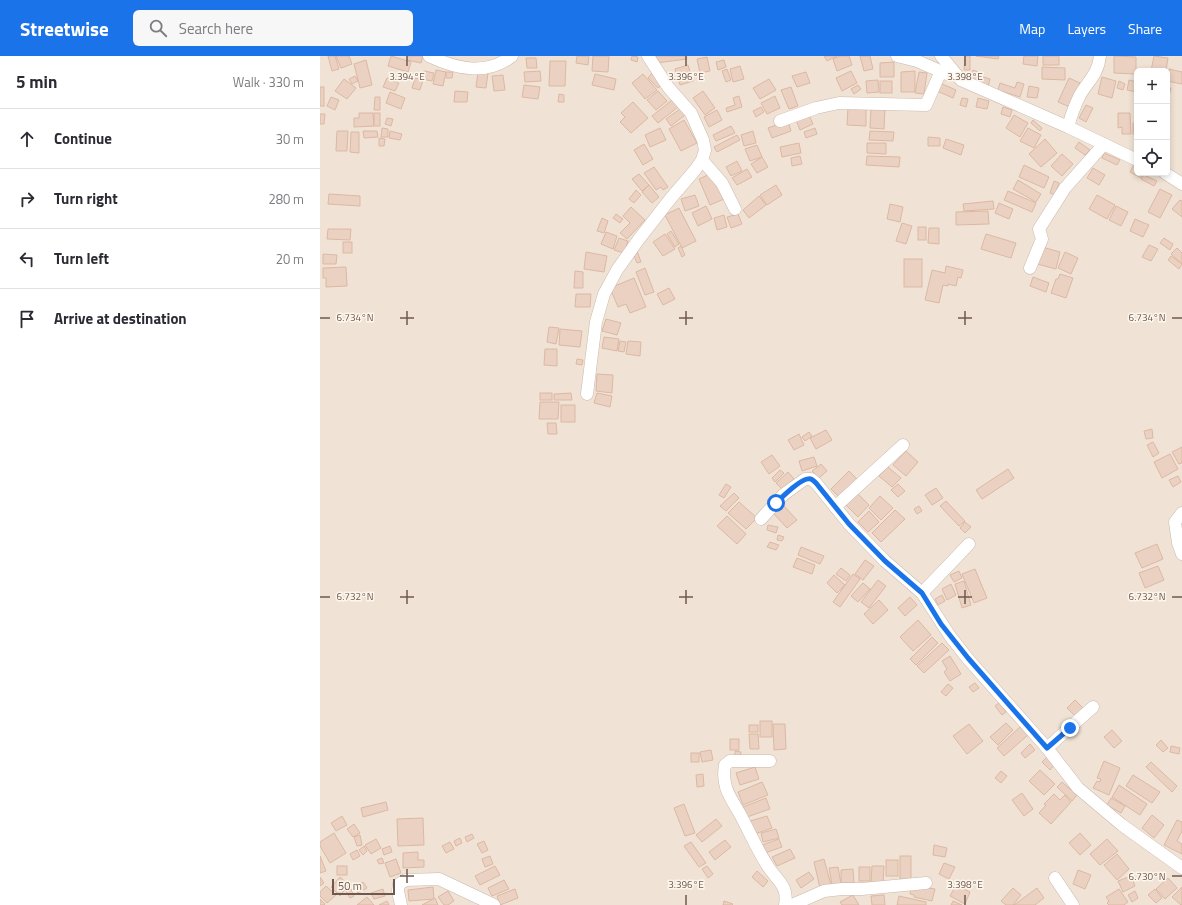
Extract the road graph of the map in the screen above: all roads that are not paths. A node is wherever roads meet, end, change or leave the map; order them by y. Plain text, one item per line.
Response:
1 (429, 56) edge
2 (512, 56) edge
3 (648, 56) edge
4 (897, 56) edge
5 (941, 56) edge
6 (1100, 56) edge
7 (941, 71) junction
8 (961, 80) junction
9 (780, 121) dead end
10 (1068, 127) junction
11 (1104, 144) junction
12 (1134, 159) edge
13 (702, 160) junction
14 (1170, 176) edge
15 (1182, 184) edge
16 (735, 209) dead end
17 (1030, 268) dead end
18 (587, 394) dead end
19 (903, 445) dead end
20 (835, 507) junction
21 (1182, 513) edge
22 (761, 519) dead end
23 (969, 544) dead end
24 (1182, 554) edge
25 (922, 593) junction
26 (1093, 707) dead end
27 (1047, 748) junction
28 (770, 761) dead end
29 (1182, 868) edge
30 (1055, 878) dead end
31 (926, 883) dead end
32 (401, 905) edge
33 (494, 905) edge
34 (785, 905) edge
35 (792, 905) edge
36 (1073, 905) edge

1 - 2 street
3 - 13 street
4 - 7 street
5 - 8 street
6 - 10 street
7 - 8 street
7 - 9 street
8 - 10 street
10 - 11 street
11 - 12 street
11 - 17 street
13 - 16 street
13 - 18 street
14 - 15 street
19 - 20 street
20 - 22 street
20 - 25 street
21 - 24 street
23 - 25 street
25 - 27 street
26 - 27 street
27 - 29 street
28 - 34 street
30 - 36 street
31 - 35 street
32 - 33 street

